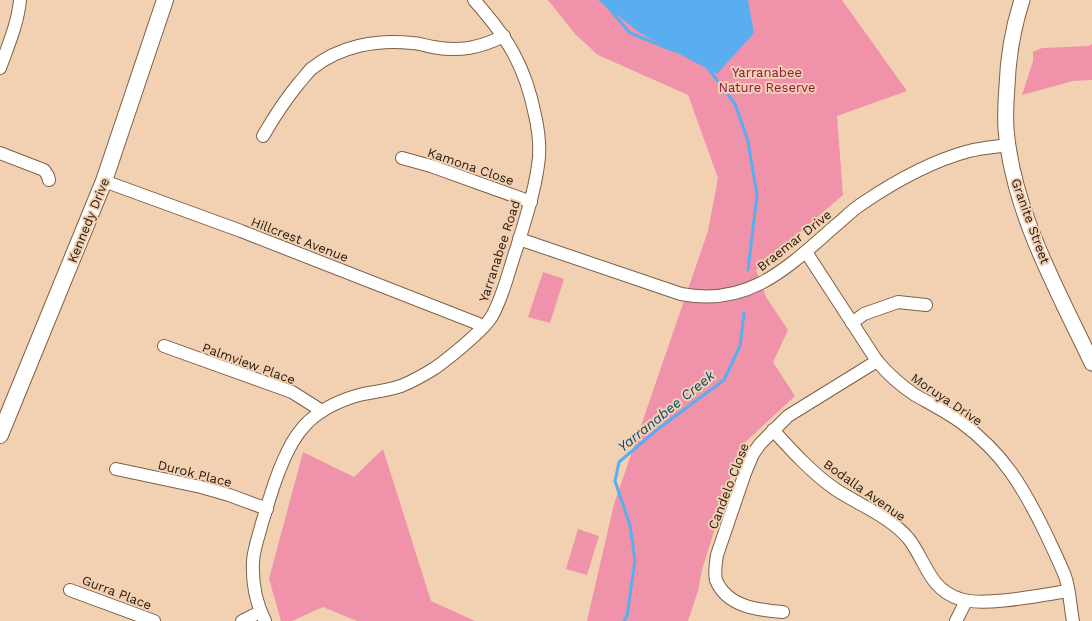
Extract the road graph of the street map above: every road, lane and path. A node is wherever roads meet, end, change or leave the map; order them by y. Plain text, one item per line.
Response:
1 (26, 0) edge
2 (165, 0) edge
3 (474, 0) edge
4 (1022, 0) edge
5 (20, 5) edge
6 (504, 36) junction
7 (0, 68) edge
8 (263, 136) dead end
9 (1008, 145) junction
10 (0, 153) edge
11 (402, 158) dead end
12 (49, 180) dead end
13 (104, 181) junction
14 (530, 202) junction
15 (519, 240) junction
16 (806, 252) junction
17 (926, 305) dead end
18 (852, 322) junction
19 (484, 326) junction
20 (164, 346) dead end
21 (877, 360) junction
22 (1092, 363) edge
23 (322, 412) junction
24 (773, 430) junction
25 (0, 435) edge
26 (116, 469) dead end
27 (266, 509) junction
28 (70, 590) dead end
29 (1068, 592) junction
30 (966, 601) junction
31 (783, 612) dead end
32 (263, 616) edge
33 (154, 621) edge
34 (242, 621) edge
35 (956, 621) edge
36 (1072, 621) edge

1 - 5 street
2 - 13 main road, Kennedy Drive
3 - 6 street, Yarranabee Road
4 - 9 street, Granite Street
5 - 7 street
6 - 8 street
6 - 14 street, Yarranabee Road
9 - 16 street, Braemar Drive
9 - 22 street, Granite Street
10 - 12 street
11 - 14 street, Kamona Close
13 - 19 street, Hillcrest Avenue
13 - 25 main road, Kennedy Drive
14 - 15 street, Yarranabee Road
15 - 16 street, Braemar Drive
15 - 19 street, Yarranabee Road
16 - 18 street, Moruya Drive
17 - 18 street
18 - 21 street, Moruya Drive
19 - 23 street, Yarranabee Road
20 - 23 street, Palmview Place
21 - 24 street, Candelo Close
21 - 29 street, Moruya Drive
23 - 27 street, Yarranabee Road
24 - 30 street, Bodalla Avenue
24 - 31 street, Candelo Close
26 - 27 street, Durok Place
27 - 32 street, Yarranabee Road
28 - 33 street, Gurra Place
29 - 30 street, Bodalla Avenue
29 - 36 street, Moruya Drive
30 - 35 street
32 - 34 street

